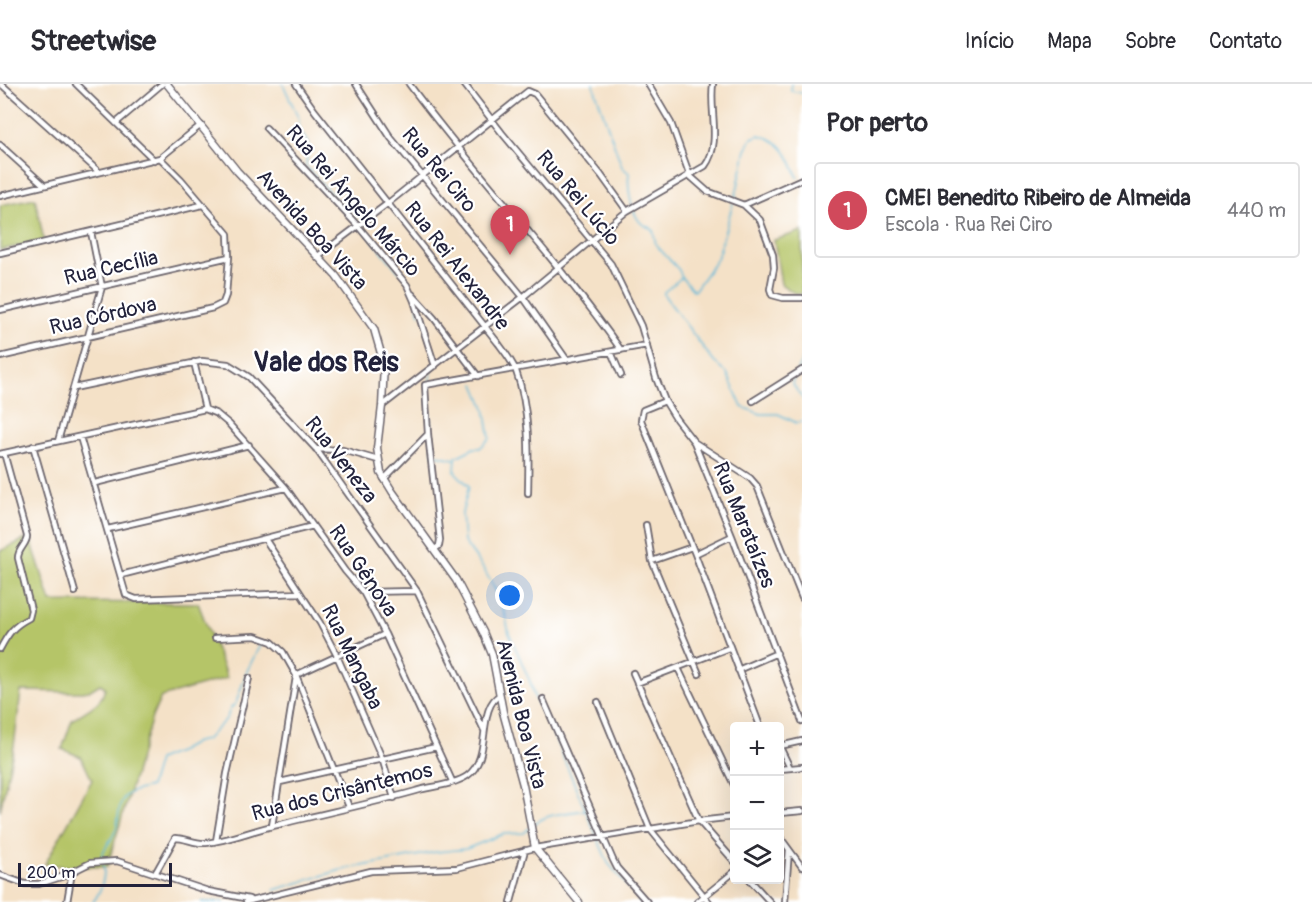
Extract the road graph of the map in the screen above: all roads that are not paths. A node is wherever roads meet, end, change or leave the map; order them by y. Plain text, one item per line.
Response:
1 (1, 84) edge
2 (76, 84) edge
3 (164, 84) edge
4 (296, 84) edge
5 (356, 84) edge
6 (409, 84) edge
7 (464, 84) edge
8 (648, 84) edge
9 (713, 84) edge
10 (492, 119) junction
11 (116, 123) junction
12 (201, 124) junction
13 (266, 128) dead end
14 (0, 145) edge
15 (458, 145) junction
16 (157, 159) junction
17 (98, 171) junction
18 (423, 175) junction
19 (690, 176) junction
20 (802, 179) edge
21 (44, 185) junction
22 (0, 196) edge
23 (387, 204) junction
24 (202, 205) junction
25 (744, 205) junction
26 (627, 211) junction
27 (358, 226) junction
28 (91, 232) junction
29 (593, 241) junction
30 (0, 253) edge
31 (318, 256) junction
32 (229, 257) junction
33 (558, 268) junction
34 (102, 287) junction
35 (411, 293) junction
36 (522, 297) junction
37 (802, 298) edge
38 (0, 310) edge
39 (484, 327) junction
40 (88, 337) junction
41 (647, 345) junction
42 (457, 349) junction
43 (621, 350) junction
44 (611, 352) junction
45 (0, 357) edge
46 (567, 360) junction
47 (194, 362) junction
48 (435, 366) junction
49 (515, 369) junction
50 (802, 370) edge
51 (621, 375) dead end
52 (478, 376) junction
53 (420, 378) junction
54 (425, 386) junction
55 (74, 388) junction
56 (665, 401) junction
57 (753, 401) dead end
58 (382, 406) junction
59 (205, 409) junction
60 (428, 434) junction
61 (80, 437) junction
62 (58, 441) junction
63 (694, 442) junction
64 (249, 445) junction
65 (33, 446) junction
66 (316, 448) junction
67 (2, 453) edge
68 (378, 460) junction
69 (384, 479) junction
70 (95, 483) junction
71 (286, 488) junction
72 (528, 493) dead end
73 (646, 525) dead end
74 (313, 526) junction
75 (108, 529) junction
76 (732, 536) junction
77 (265, 539) junction
78 (693, 547) junction
79 (435, 549) junction
80 (695, 554) junction
81 (652, 561) junction
82 (121, 575) junction
83 (417, 591) junction
84 (75, 592) dead end
85 (363, 592) junction
86 (300, 593) junction
87 (802, 598) edge
88 (385, 634) junction
89 (215, 638) dead end
90 (729, 648) junction
91 (0, 649) edge
92 (777, 653) junction
93 (337, 656) junction
94 (694, 662) junction
95 (678, 668) junction
96 (738, 670) junction
97 (633, 673) dead end
98 (699, 674) dead end
99 (296, 675) junction
100 (249, 678) dead end
101 (637, 683) junction
102 (500, 695) junction
103 (543, 699) dead end
104 (598, 702) dead end
105 (802, 721) edge
106 (758, 722) edge
107 (484, 730) junction
108 (802, 741) edge
109 (784, 746) edge
110 (436, 747) junction
111 (784, 755) edge
112 (382, 758) junction
113 (802, 767) edge
114 (790, 768) junction
115 (333, 769) junction
116 (784, 769) edge
117 (728, 773) joint
118 (730, 776) edge
119 (452, 781) junction
120 (280, 782) junction
121 (394, 798) junction
122 (349, 807) junction
123 (802, 811) edge
124 (784, 813) edge
125 (730, 818) edge
126 (699, 821) junction
127 (272, 826) junction
128 (650, 829) junction
129 (603, 837) junction
130 (216, 841) junction
131 (784, 843) edge
132 (535, 848) junction
133 (525, 850) junction
134 (789, 850) junction
135 (730, 855) edge
136 (802, 867) edge
137 (72, 872) junction
138 (156, 872) junction
139 (0, 875) edge
140 (730, 876) edge
141 (754, 884) edge
142 (704, 896) junction
143 (269, 899) edge
144 (254, 900) junction
145 (67, 902) edge
146 (246, 902) edge
147 (510, 902) edge
148 (579, 902) edge
149 (647, 902) edge
150 (698, 902) edge
151 (709, 902) edge
152 (770, 902) edge
153 (785, 902) edge

1 - 17 street
2 - 11 street
3 - 11 street
3 - 12 street, Avenida Boa Vista
4 - 23 street, Rua Rei Alexandre
5 - 18 street, Rua Rei Ciro
6 - 15 street
7 - 10 street, Rua Rei Lúcio
8 - 19 street
9 - 19 street
10 - 15 street
10 - 26 street
10 - 29 street, Rua Rei Lúcio
11 - 16 street
12 - 16 street
12 - 31 street, Avenida Boa Vista
13 - 27 street, Rua Rei Ângelo Márcio
14 - 21 street
15 - 18 street
15 - 33 street
16 - 17 street
16 - 24 street
17 - 21 street
18 - 23 street
18 - 36 street, Rua Rei Ciro
19 - 25 street
19 - 26 street
20 - 25 street
21 - 22 street
23 - 27 street
23 - 39 street, Rua Rei Alexandre
24 - 28 street
24 - 32 street
25 - 37 street
26 - 29 street
27 - 31 street
27 - 35 street, Rua Rei Ângelo Márcio
28 - 30 street
28 - 34 street
29 - 33 street
29 - 41 street, Rua Rei Lúcio
31 - 58 street, Avenida Boa Vista
32 - 34 street, Rua Cecília
32 - 40 street, Rua Córdova
33 - 36 street
33 - 43 street
34 - 38 street, Rua Cecília
34 - 40 street
35 - 42 street
35 - 48 street, Rua Rei Ângelo Márcio
36 - 39 street
36 - 46 street, Rua Rei Ciro
39 - 42 street
39 - 49 street, Rua Rei Alexandre
40 - 45 street, Rua Córdova
40 - 55 street
41 - 43 street
41 - 56 street, Rua Rei Lúcio
42 - 48 street
42 - 52 street
43 - 44 street
44 - 46 street
44 - 51 street
46 - 49 street
47 - 55 street, Rua Veneza
47 - 59 street
47 - 66 street, Rua Veneza
48 - 53 street
49 - 52 street
49 - 72 street, Rua Rei Alexandre
50 - 57 street
52 - 54 street
53 - 54 street
53 - 58 street
54 - 60 street
55 - 62 street
56 - 63 street, Rua Rei Lúcio
56 - 78 street
58 - 68 street, Avenida Boa Vista
59 - 61 street
59 - 64 street, Rua Gênova
60 - 69 street
60 - 79 street
61 - 62 street
61 - 70 street
62 - 65 street
63 - 76 street, Rua Marataízes
63 - 87 street
64 - 70 street
64 - 71 street, Rua Gênova
65 - 67 street
65 - 84 street
66 - 68 street
66 - 83 street, Rua Veneza
67 - 91 street
68 - 69 street, Avenida Boa Vista
69 - 79 street, Avenida Boa Vista
70 - 75 street
71 - 74 street, Rua Gênova
71 - 75 street
73 - 81 street
74 - 77 street
74 - 85 street, Rua Gênova
75 - 82 street
76 - 80 street
76 - 92 street, Rua Marataízes
77 - 82 street
77 - 86 street, Rua Mangaba
78 - 80 street
78 - 81 street
79 - 102 street, Avenida Boa Vista
80 - 90 street
81 - 94 street
82 - 86 street
83 - 85 street
83 - 107 street, Rua Veneza
85 - 88 street, Rua Gênova
86 - 93 street, Rua Mangaba
88 - 93 street
88 - 110 street, Rua Gênova
89 - 99 street
90 - 94 street
90 - 96 street
92 - 96 street
92 - 105 street, Rua Marataízes
93 - 99 street
93 - 112 street, Rua Mangaba
94 - 95 street
94 - 98 street
95 - 101 street
95 - 117 street
96 - 106 street
97 - 101 street
99 - 115 street
99 - 120 street
100 - 130 street
101 - 126 street
102 - 107 street, Rua dos Crisântemos
102 - 132 street, Avenida Boa Vista
103 - 129 street
104 - 128 street
107 - 119 street, Rua dos Crisântemos
108 - 109 street
110 - 112 street
110 - 119 street, Rua Gênova
111 - 114 street
112 - 115 street
112 - 121 street, Rua Mangaba
113 - 114 street
114 - 116 street
115 - 120 street
115 - 122 street
117 - 118 street
119 - 121 street, Rua dos Crisântemos
120 - 127 street
121 - 122 street, Rua dos Crisântemos
122 - 127 street, Rua dos Crisântemos
123 - 124 street
125 - 126 street
126 - 128 street
126 - 135 street
127 - 130 street, Rua dos Crisântemos
128 - 129 street
128 - 142 street
129 - 132 street
129 - 149 street
130 - 138 street, Rua dos Crisântemos
131 - 134 street
132 - 133 street
132 - 148 street
133 - 143 street
133 - 147 street
134 - 136 street
134 - 153 street
137 - 138 street
137 - 139 street
137 - 145 street
138 - 144 street
140 - 142 street
141 - 152 street
142 - 150 street
142 - 151 street
143 - 144 street
144 - 146 street

